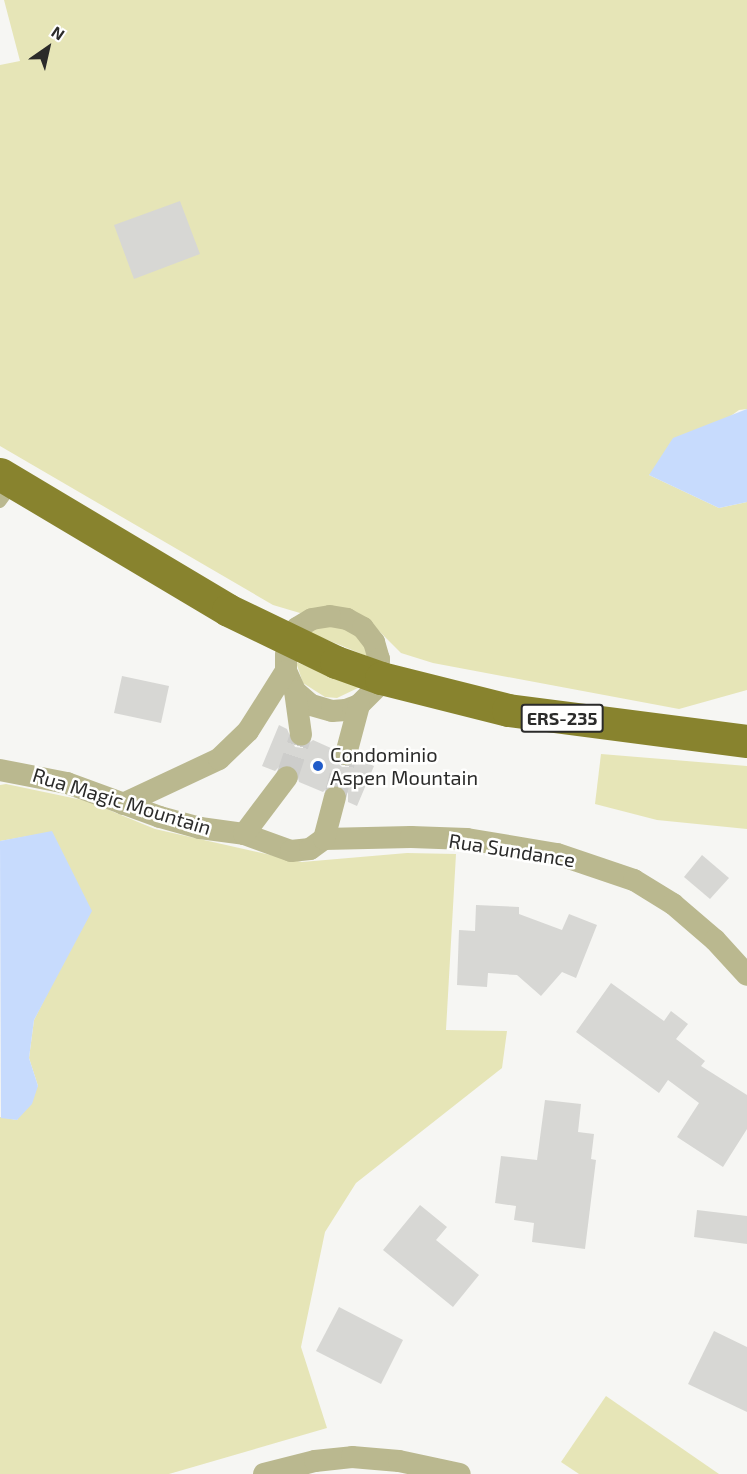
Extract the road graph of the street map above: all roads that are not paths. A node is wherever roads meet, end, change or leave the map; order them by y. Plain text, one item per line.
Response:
1 (5, 486) edge
2 (290, 668) junction
3 (381, 678) junction
4 (359, 705) junction
5 (301, 735) tunnel mouth
6 (747, 741) edge
7 (346, 754) tunnel mouth
8 (0, 770) edge
9 (287, 777) tunnel mouth
10 (335, 797) tunnel mouth
11 (123, 804) junction
12 (244, 834) junction
13 (324, 839) junction
14 (747, 975) edge
15 (264, 1474) edge
16 (460, 1474) edge

1 - 2 main road, ERS-235
2 - 3 main road, ERS-235
2 - 3 street
2 - 4 street
2 - 5 street
2 - 11 street
3 - 4 street
3 - 6 main road, ERS-235
4 - 7 street
8 - 11 street, Rua Magic Mountain
9 - 12 street
10 - 13 street
11 - 12 street, Rua Magic Mountain
12 - 13 street, Rua Sundance
13 - 14 street, Rua Sundance
15 - 16 street

